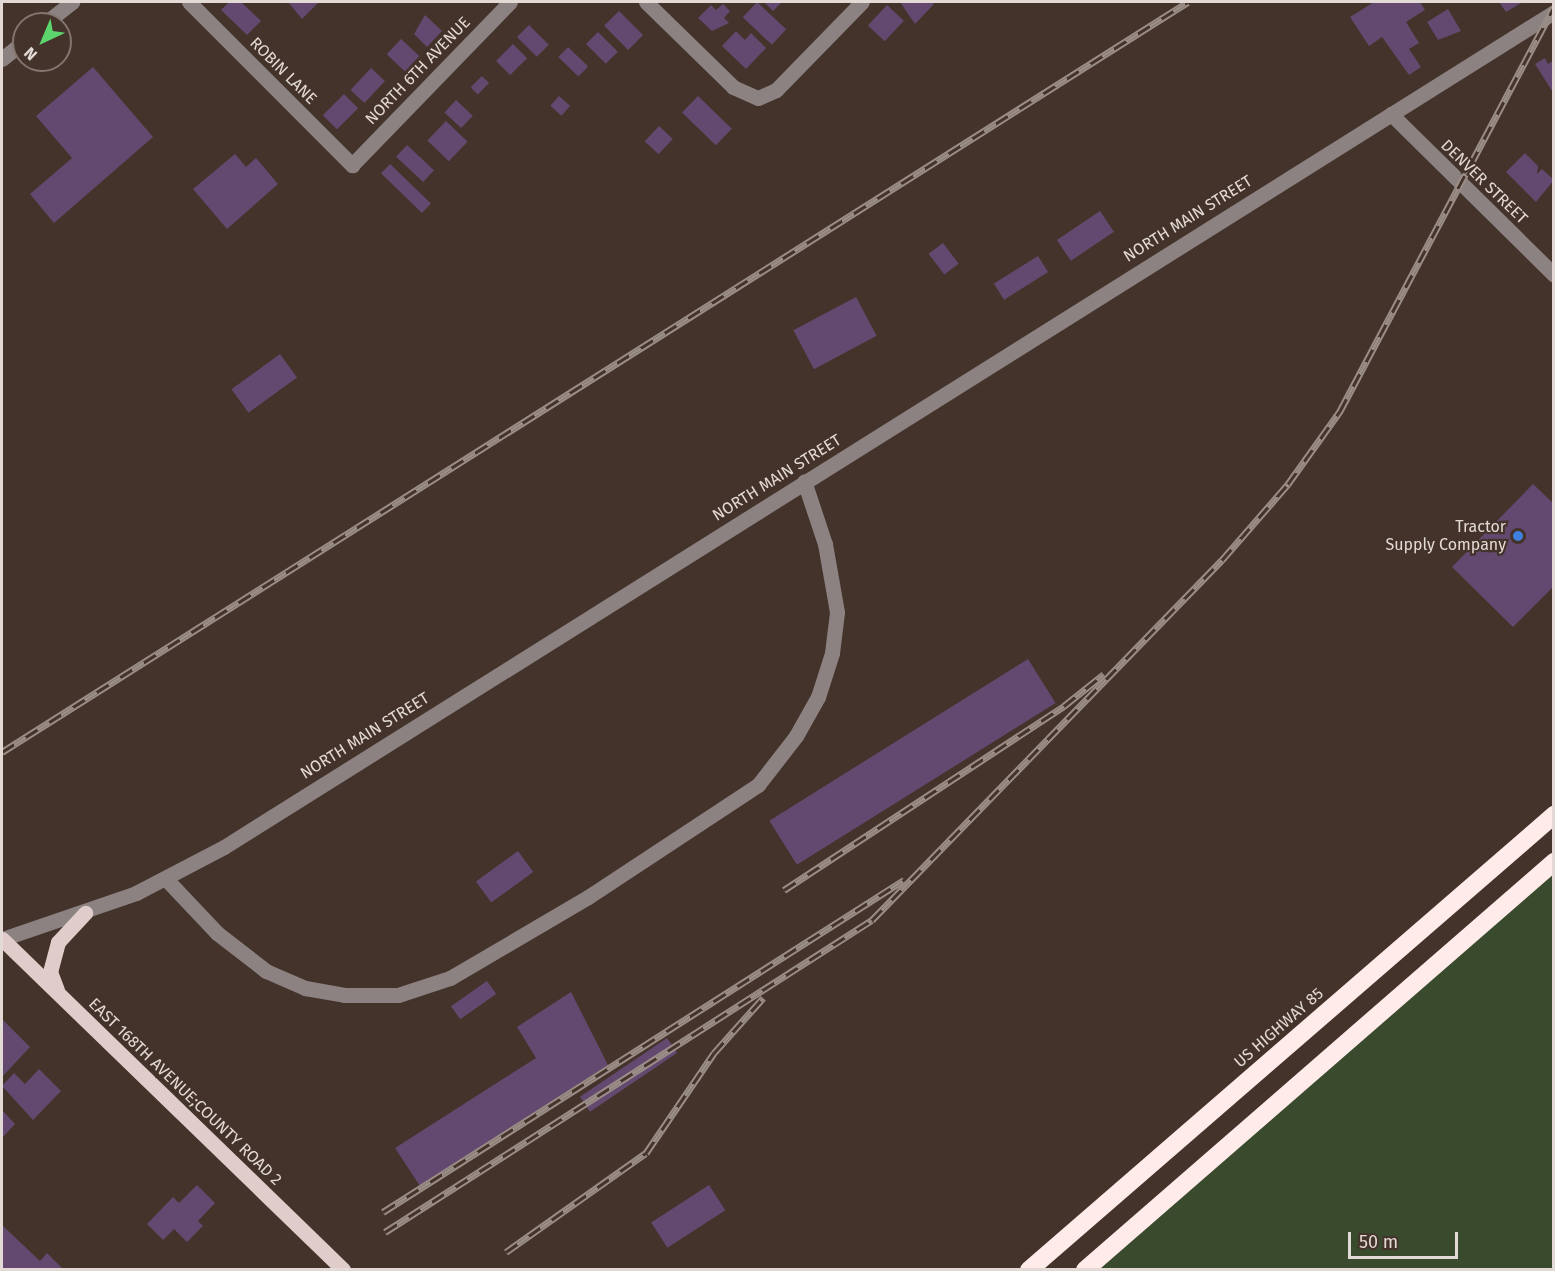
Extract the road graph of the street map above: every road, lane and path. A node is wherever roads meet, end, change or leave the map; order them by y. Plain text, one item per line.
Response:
1 (72, 2) edge
2 (189, 2) edge
3 (510, 2) edge
4 (646, 2) edge
5 (862, 2) edge
6 (60, 12) edge
7 (1554, 12) edge
8 (1391, 114) junction
9 (352, 165) joint
10 (1554, 275) edge
11 (804, 482) junction
12 (1554, 815) edge
13 (1554, 862) edge
14 (166, 879) junction
15 (85, 913) junction
16 (2, 939) edge
17 (60, 995) junction
18 (343, 1269) edge
19 (1029, 1269) edge
20 (1085, 1269) edge

1 - 6 street
2 - 9 street, ROBIN LANE
3 - 9 street, NORTH 6TH AVENUE
4 - 5 street
7 - 8 street, NORTH MAIN STREET
8 - 10 street, DENVER STREET
8 - 11 street, NORTH MAIN STREET
11 - 14 street, NORTH MAIN STREET
11 - 14 street
12 - 19 highway, US HIGHWAY 85
13 - 20 highway
14 - 15 street, NORTH MAIN STREET
15 - 16 street, NORTH MAIN STREET
15 - 17 main road
16 - 17 main road, EAST 168TH AVENUE;COUNTY ROAD 2
17 - 18 main road, EAST 168TH AVENUE;COUNTY ROAD 2

